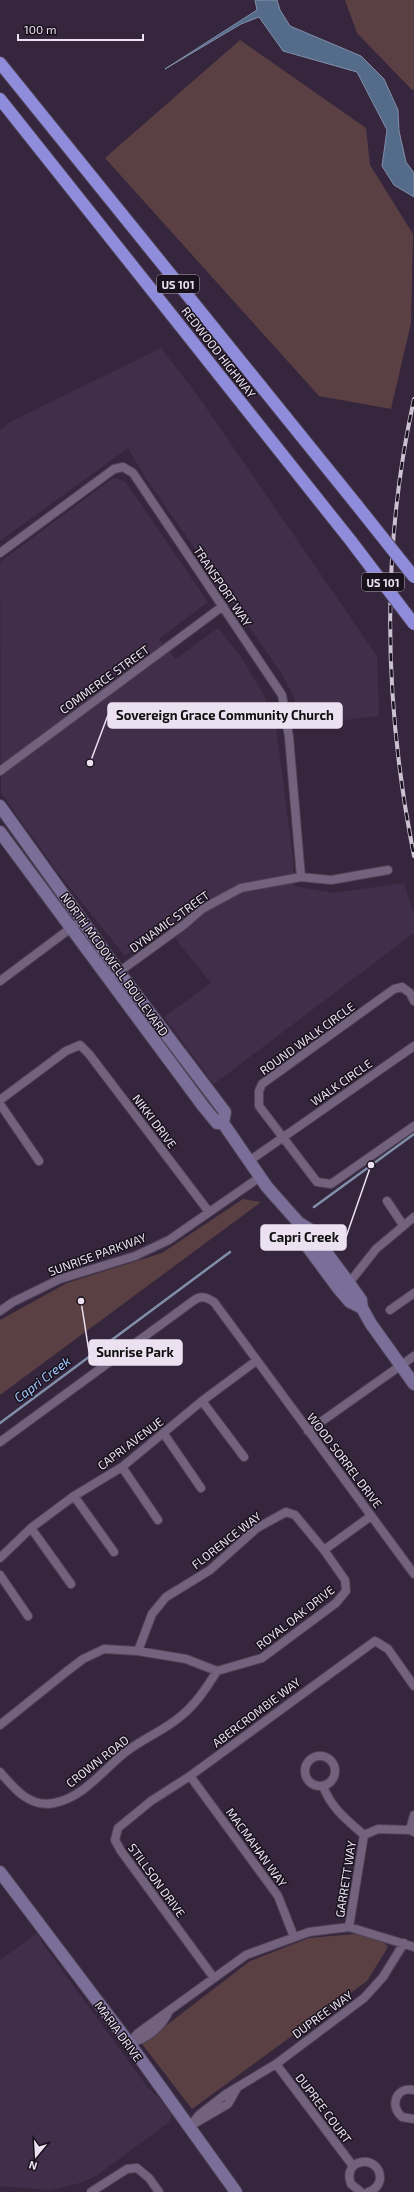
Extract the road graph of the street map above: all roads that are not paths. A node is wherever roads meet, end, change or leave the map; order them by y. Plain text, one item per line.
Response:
1 (0, 64) edge
2 (0, 99) edge
3 (0, 553) edge
4 (414, 577) edge
5 (223, 606) junction
6 (414, 624) edge
7 (0, 771) edge
8 (0, 806) edge
9 (0, 832) edge
10 (388, 870) dead end
11 (301, 877) junction
12 (82, 919) junction
13 (72, 928) junction
14 (119, 972) junction
15 (109, 979) junction
16 (0, 981) edge
17 (414, 1001) edge
18 (414, 1046) edge
19 (0, 1100) edge
20 (0, 1104) edge
21 (223, 1123) junction
22 (414, 1126) edge
23 (283, 1138) junction
24 (39, 1161) dead end
25 (249, 1161) junction
26 (260, 1177) junction
27 (387, 1201) dead end
28 (209, 1212) junction
29 (414, 1217) edge
30 (299, 1223) junction
31 (404, 1225) junction
32 (349, 1282) junction
33 (414, 1293) edge
34 (362, 1308) junction
35 (390, 1310) dead end
36 (0, 1311) edge
37 (414, 1356) edge
38 (256, 1361) junction
39 (400, 1366) junction
40 (414, 1384) edge
41 (202, 1401) junction
42 (308, 1431) junction
43 (164, 1434) junction
44 (0, 1442) edge
45 (244, 1457) dead end
46 (122, 1468) junction
47 (201, 1488) dead end
48 (74, 1496) junction
49 (371, 1516) junction
50 (158, 1520) dead end
51 (31, 1528) junction
52 (324, 1550) junction
53 (114, 1552) dead end
54 (0, 1558) edge
55 (414, 1574) edge
56 (0, 1575) edge
57 (72, 1584) dead end
58 (28, 1616) dead end
59 (138, 1651) junction
60 (217, 1671) junction
61 (414, 1686) edge
62 (0, 1726) edge
63 (0, 1772) edge
64 (190, 1776) junction
65 (323, 1786) dead end
66 (151, 1801) joint
67 (414, 1815) edge
68 (412, 1831) edge
69 (364, 1836) junction
70 (2, 1879) edge
71 (349, 1926) junction
72 (294, 1937) junction
73 (404, 1943) junction
74 (414, 1946) edge
75 (214, 1978) junction
76 (128, 2043) junction
77 (276, 2064) junction
78 (414, 2090) edge
79 (414, 2119) edge
80 (189, 2127) junction
81 (353, 2166) junction
82 (91, 2192) edge
83 (159, 2192) edge
84 (236, 2192) edge
85 (361, 2192) edge
86 (368, 2192) edge

1 - 4 highway, REDWOOD HIGHWAY / US 101, bridge
2 - 6 highway, REDWOOD HIGHWAY / US 101, bridge
3 - 5 street, TRANSPORT WAY
5 - 7 street, COMMERCE STREET
5 - 11 street, TRANSPORT WAY
8 - 12 main road, NORTH MCDOWELL BOULEVARD
9 - 13 main road, NORTH MCDOWELL BOULEVARD
10 - 11 street, DYNAMIC STREET
11 - 14 street, DYNAMIC STREET
12 - 13 street
12 - 14 main road, NORTH MCDOWELL BOULEVARD
13 - 15 main road, NORTH MCDOWELL BOULEVARD
13 - 16 street
14 - 15 street, DYNAMIC STREET
14 - 21 main road, NORTH MCDOWELL BOULEVARD
15 - 21 main road, NORTH MCDOWELL BOULEVARD
17 - 23 street, ROUND WALK CIRCLE
18 - 23 street, WALK CIRCLE
19 - 28 street, NIKKI DRIVE
20 - 24 street
21 - 25 main road, NORTH MCDOWELL BOULEVARD
22 - 23 street, ROUND WALK CIRCLE
23 - 25 street
25 - 26 main road, NORTH MCDOWELL BOULEVARD
26 - 28 street, SUNRISE PARKWAY
26 - 30 main road, NORTH MCDOWELL BOULEVARD
27 - 31 street
28 - 36 street, SUNRISE PARKWAY
29 - 31 street
30 - 32 main road, NORTH MCDOWELL BOULEVARD
30 - 34 main road, NORTH MCDOWELL BOULEVARD
31 - 32 street
32 - 34 main road, NORTH MCDOWELL BOULEVARD
33 - 35 street
34 - 39 main road, NORTH MCDOWELL BOULEVARD
37 - 39 street
38 - 41 street, CAPRI AVENUE
38 - 42 street, WOOD SORREL DRIVE
38 - 44 street, WOOD SORREL DRIVE
39 - 40 main road, NORTH MCDOWELL BOULEVARD
39 - 42 street
41 - 43 street, CAPRI AVENUE
41 - 45 street
42 - 49 street, WOOD SORREL DRIVE
43 - 46 street, CAPRI AVENUE
43 - 47 street
46 - 48 street, CAPRI AVENUE
46 - 50 street
48 - 51 street, CAPRI AVENUE
48 - 53 street
49 - 52 street
49 - 55 street, WOOD SORREL DRIVE
51 - 54 street, CAPRI AVENUE
51 - 57 street
52 - 59 street, FLORENCE WAY
52 - 60 street, ROYAL OAK DRIVE
56 - 58 street
59 - 60 street
59 - 62 street
60 - 63 street, CROWN ROAD
61 - 64 street, ABERCROMBIE WAY
64 - 66 street, ABERCROMBIE WAY
64 - 72 street, MACMAHAN WAY
65 - 69 street
66 - 75 street, STILLSON DRIVE
67 - 68 street
68 - 69 street
69 - 71 street, GARRETT WAY
70 - 76 main road, MARIA DRIVE
71 - 72 street
71 - 73 street
72 - 75 street
73 - 74 street
73 - 77 street, DUPREE WAY
75 - 76 street
76 - 80 main road, MARIA DRIVE
77 - 80 street, DUPREE WAY
77 - 81 street, DUPREE COURT
78 - 79 street
80 - 84 main road, MARIA DRIVE
81 - 85 street
81 - 86 street
82 - 83 street

